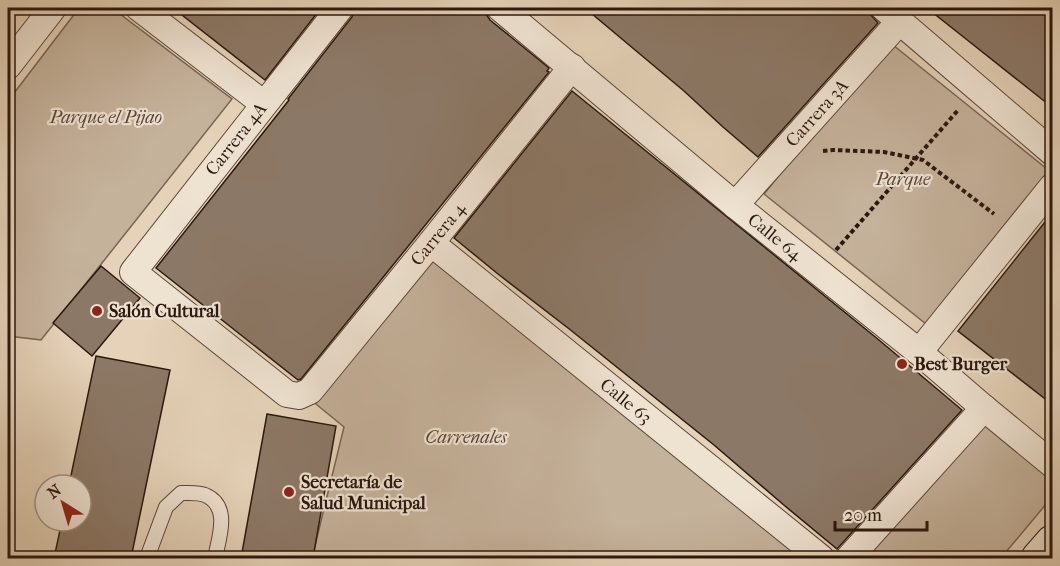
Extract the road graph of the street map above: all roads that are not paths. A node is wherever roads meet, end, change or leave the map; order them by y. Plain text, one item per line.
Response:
1 (53, 8) edge
2 (139, 8) edge
3 (340, 8) edge
4 (500, 8) edge
5 (892, 14) edge
6 (8, 66) edge
7 (572, 67) junction
8 (264, 104) junction
9 (1053, 152) edge
10 (1053, 187) edge
11 (735, 205) junction
12 (431, 243) junction
13 (919, 352) junction
14 (299, 396) joint
15 (984, 408) junction
16 (1053, 464) edge
17 (1053, 542) edge
18 (147, 558) edge
19 (215, 558) edge
20 (821, 558) edge
21 (849, 558) edge
22 (1038, 558) edge

1 - 6 street
2 - 8 street
3 - 8 street, Carrera 4A
4 - 7 street, Calle 64
5 - 9 street
5 - 11 street, Carrera 3A
7 - 11 street, Calle 64
7 - 12 street, Carrera 4
8 - 14 street, Carrera 4A
10 - 13 street
11 - 13 street, Calle 64
12 - 14 street, Carrera 4
12 - 20 street, Calle 63
13 - 15 street, Calle 64
15 - 16 street, Calle 64
15 - 21 street
17 - 22 street
18 - 19 lane

